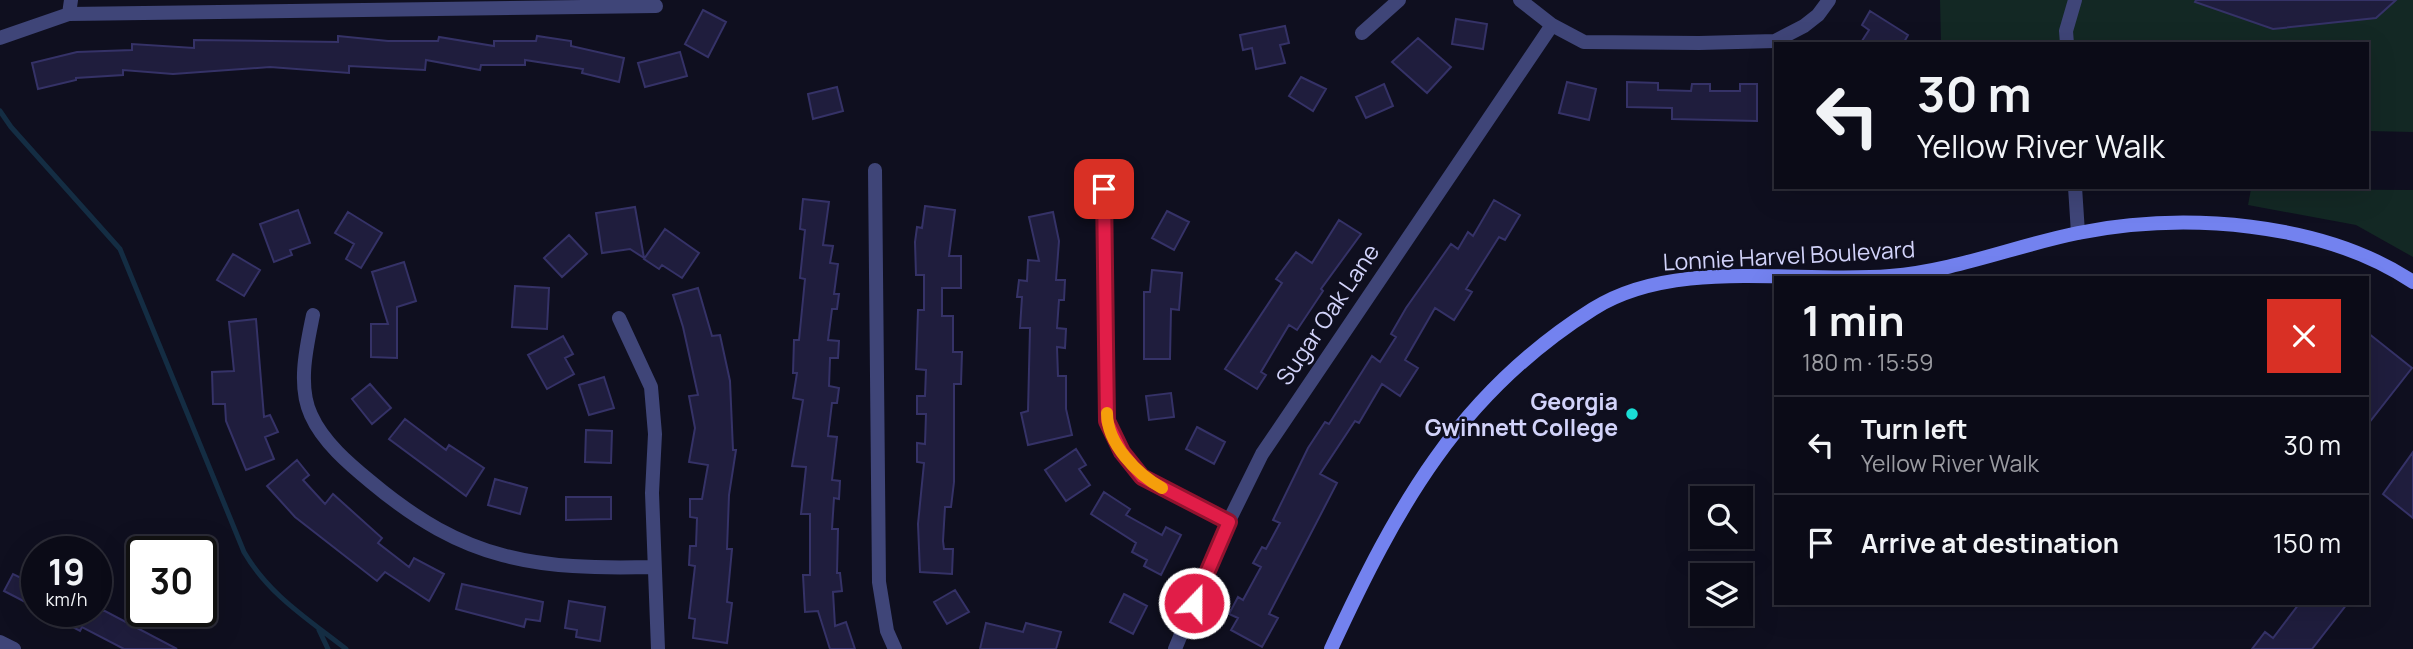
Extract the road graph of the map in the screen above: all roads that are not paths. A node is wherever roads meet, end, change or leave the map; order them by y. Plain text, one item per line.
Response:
1 (1399, 0) edge
2 (1520, 0) edge
3 (1829, 0) edge
4 (2075, 0) edge
5 (656, 6) dead end
6 (70, 7) edge
7 (1552, 25) junction
8 (1362, 33) dead end
9 (0, 38) edge
10 (2067, 42) edge
11 (875, 170) dead end
12 (1104, 189) dead end
13 (2075, 189) edge
14 (2078, 233) junction
15 (1889, 276) edge
16 (1774, 278) edge
17 (2413, 282) edge
18 (313, 315) dead end
19 (619, 318) dead end
20 (1229, 522) junction
21 (654, 567) junction
22 (0, 642) edge
23 (14, 649) edge
24 (658, 649) edge
25 (895, 649) edge
26 (1175, 649) edge
27 (1331, 649) edge

1 - 8 street
2 - 7 street
3 - 7 street
4 - 10 street
5 - 6 street
6 - 9 street
7 - 20 street, Sugar Oak Lane
11 - 25 street
12 - 20 street
13 - 14 street
14 - 15 street, Lonnie Harvel Boulevard
14 - 17 street, Lonnie Harvel Boulevard
16 - 27 street, Lonnie Harvel Boulevard
18 - 21 street
19 - 21 street
20 - 26 street, Sugar Oak Lane
21 - 24 street
22 - 23 street

